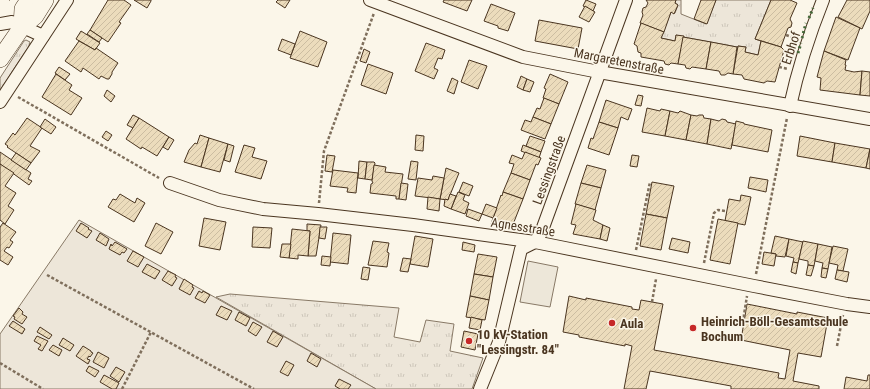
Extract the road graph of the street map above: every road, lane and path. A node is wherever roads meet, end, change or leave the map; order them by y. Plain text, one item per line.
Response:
1 (28, 0) edge
2 (45, 0) edge
3 (67, 0) edge
4 (626, 0) edge
5 (823, 0) edge
6 (374, 1) edge
7 (0, 24) edge
8 (22, 27) junction
9 (43, 36) junction
10 (0, 60) edge
11 (599, 72) junction
12 (7, 91) junction
13 (0, 102) edge
14 (790, 106) junction
15 (870, 119) edge
16 (650, 182) dead end
17 (170, 183) joint
18 (725, 211) dead end
19 (318, 214) junction
20 (535, 242) junction
21 (634, 262) junction
22 (658, 267) junction
23 (47, 275) dead end
24 (702, 276) junction
25 (751, 290) junction
26 (652, 302) dead end
27 (870, 306) edge
28 (843, 313) dead end
29 (744, 322) dead end
30 (151, 332) junction
31 (836, 346) dead end
32 (0, 363) edge
33 (44, 389) edge
34 (122, 389) edge
35 (254, 389) edge
36 (480, 389) edge

1 - 8 street
2 - 8 street
3 - 9 street
4 - 11 street, Lessingstraße
5 - 14 street, Erbhof
6 - 11 street, Margaretenstraße
6 - 19 path
7 - 8 street
8 - 9 street
8 - 10 street
9 - 12 street
11 - 14 street, Margaretenstraße
11 - 20 street, Lessingstraße
12 - 13 street
12 - 17 path
14 - 15 street, Margaretenstraße
14 - 25 path
16 - 21 path
17 - 19 street, Agnesstraße
18 - 24 path
19 - 20 street, Agnesstraße
20 - 21 street, Agnesstraße
20 - 36 street, Lessingstraße
21 - 22 street, Agnesstraße
22 - 24 street, Agnesstraße
22 - 26 path
23 - 30 path
24 - 25 street, Agnesstraße
25 - 27 street, Agnesstraße
25 - 29 path
28 - 31 path
30 - 34 path
30 - 35 path
32 - 33 path

